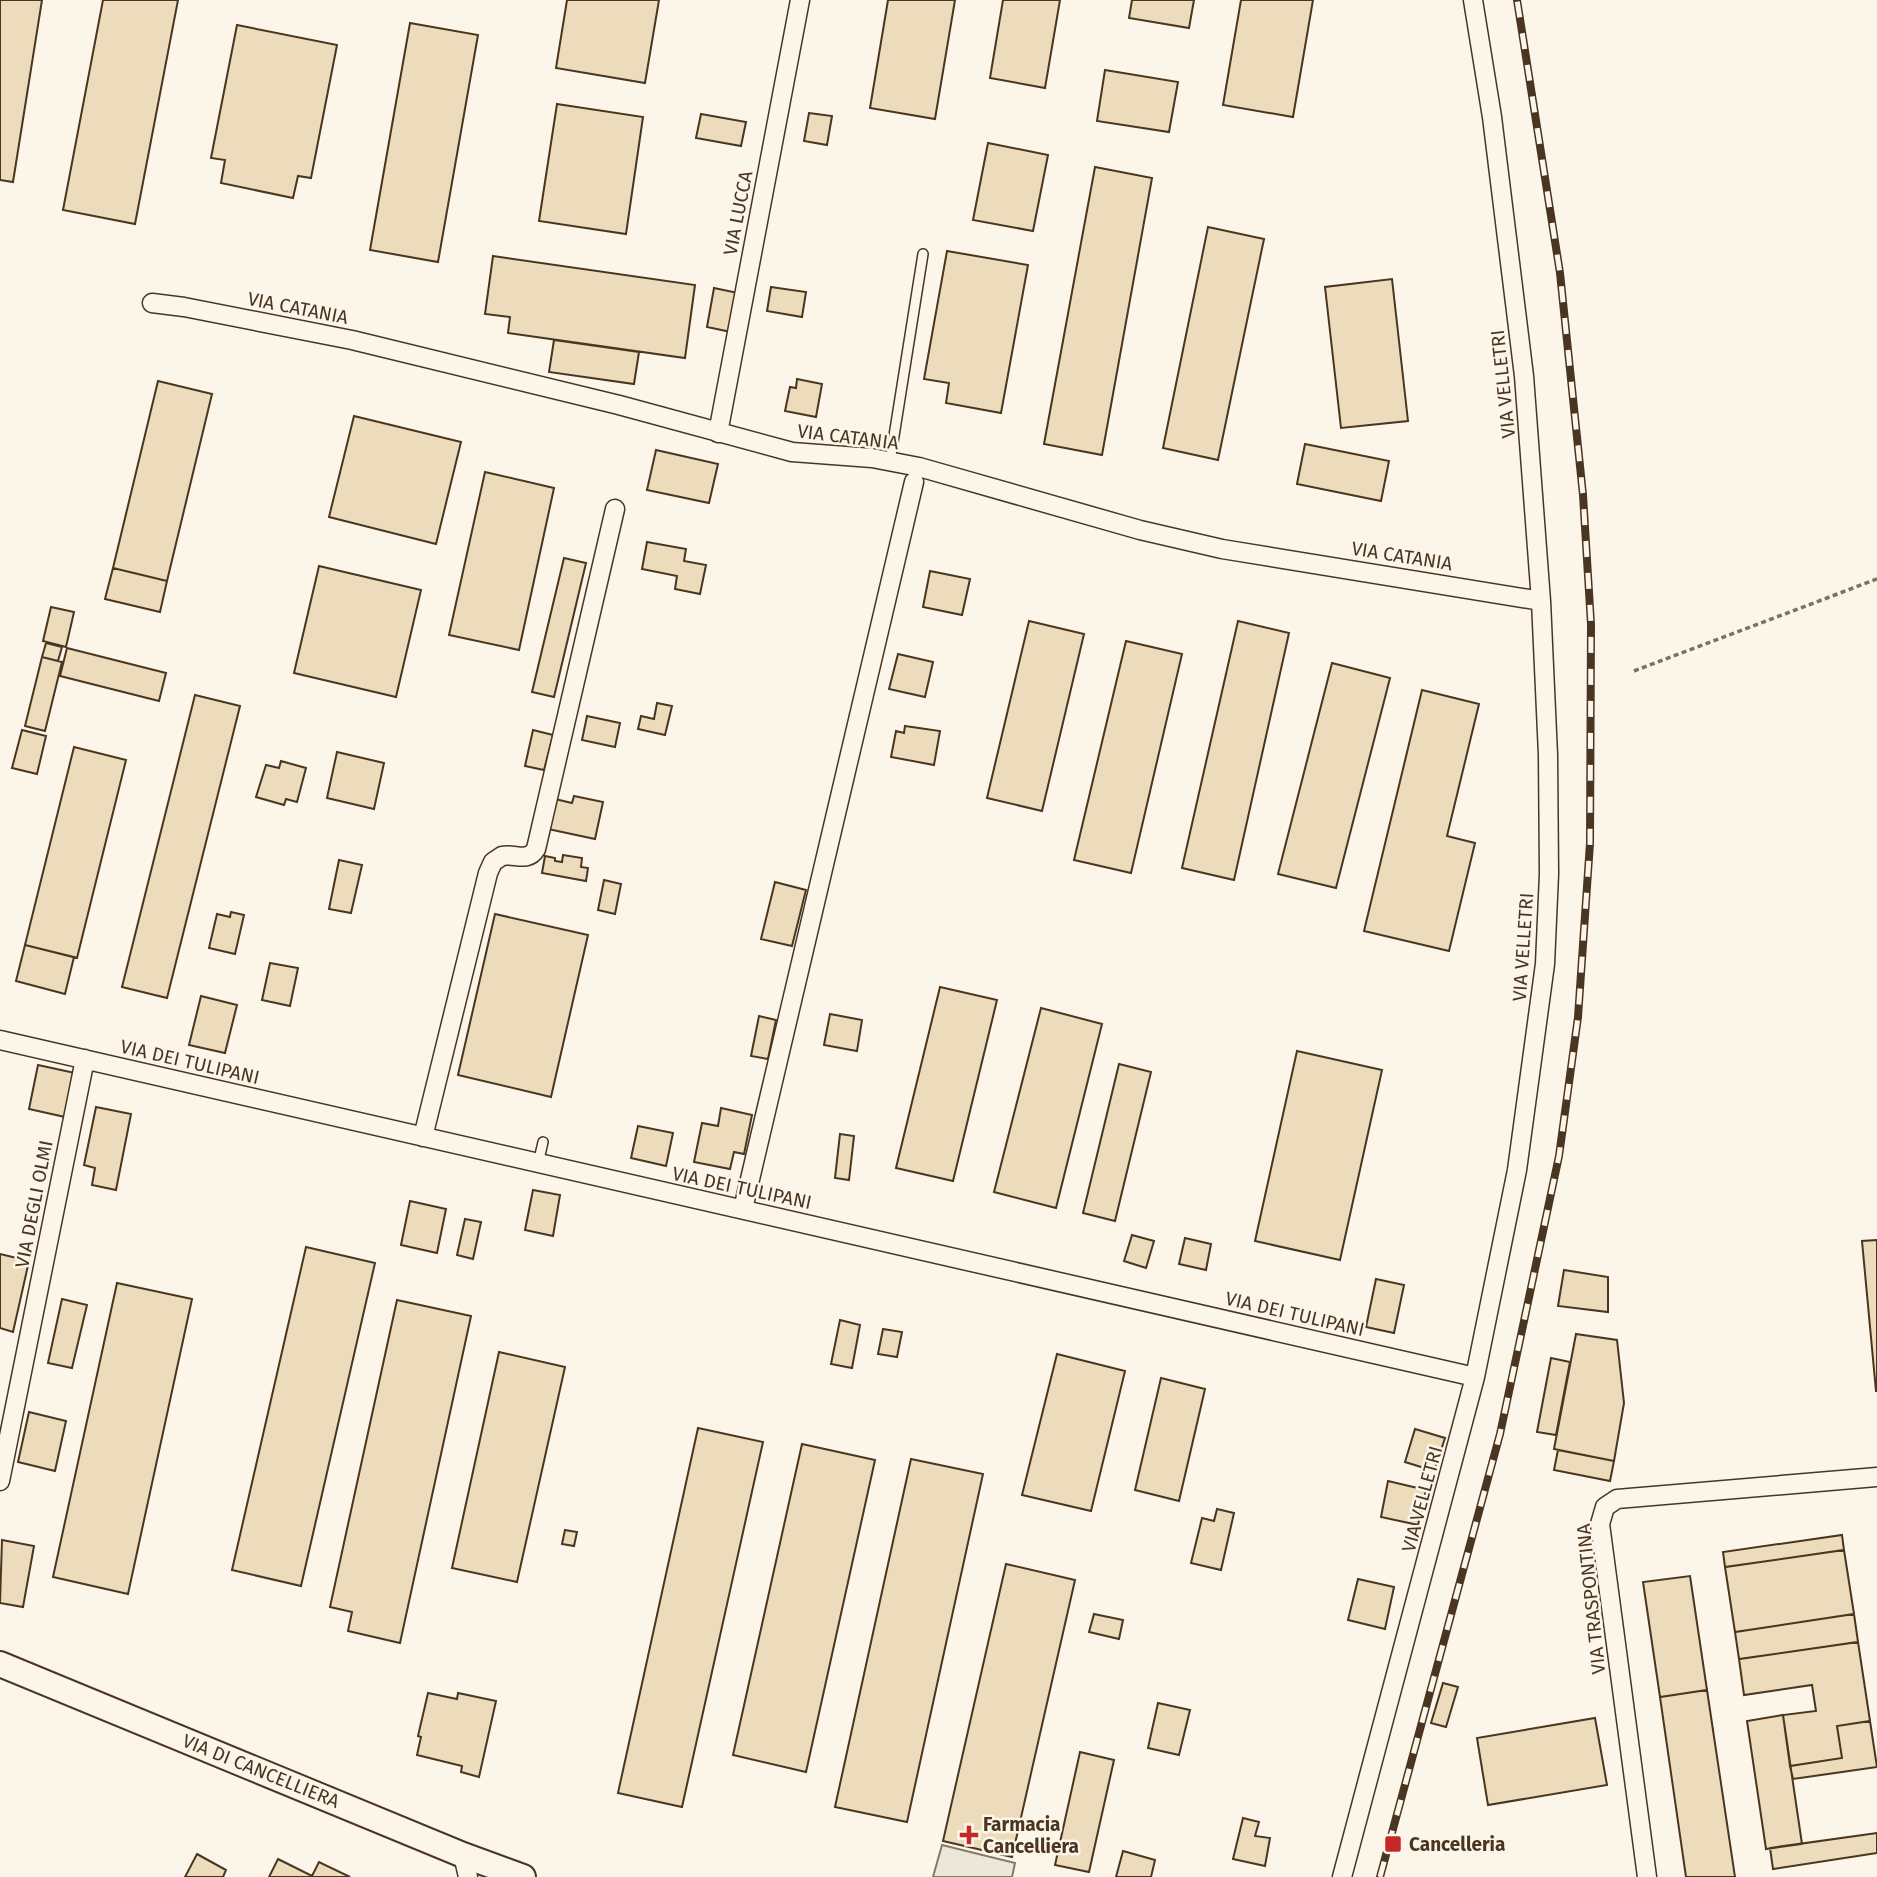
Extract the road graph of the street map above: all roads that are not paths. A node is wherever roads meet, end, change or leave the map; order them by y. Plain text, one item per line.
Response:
1 (800, 0) edge
2 (1473, 0) edge
3 (923, 254) dead end
4 (152, 303) dead end
5 (718, 433) junction
6 (890, 461) junction
7 (914, 482) dead end
8 (615, 509) dead end
9 (1541, 601) junction
10 (0, 1040) edge
11 (85, 1059) junction
12 (423, 1138) junction
13 (543, 1142) dead end
14 (538, 1164) junction
15 (743, 1209) junction
16 (1475, 1377) junction
17 (1877, 1477) edge
18 (0, 1481) edge
19 (0, 1664) edge
20 (465, 1866) edge
21 (523, 1877) edge
22 (1342, 1877) edge
23 (1647, 1877) edge

1 - 5 street, VIA LUCCA
2 - 9 street, VIA VELLETRI
3 - 6 lane
4 - 5 street, VIA CATANIA
5 - 6 street, VIA CATANIA
6 - 9 street, VIA CATANIA
7 - 15 street
8 - 12 street
9 - 16 street, VIA VELLETRI
10 - 11 street, VIA DEI TULIPANI
11 - 12 street, VIA DEI TULIPANI
11 - 18 street, VIA DEGLI OLMI
12 - 14 street, VIA DEI TULIPANI
13 - 14 lane
14 - 15 street, VIA DEI TULIPANI
15 - 16 street, VIA DEI TULIPANI
16 - 22 street, VIA VELLETRI
17 - 23 street, VIA TRASPONTINA
19 - 20 street, VIA DI CANCELLIERA
20 - 21 street, VIA DI CANCELLIERA

